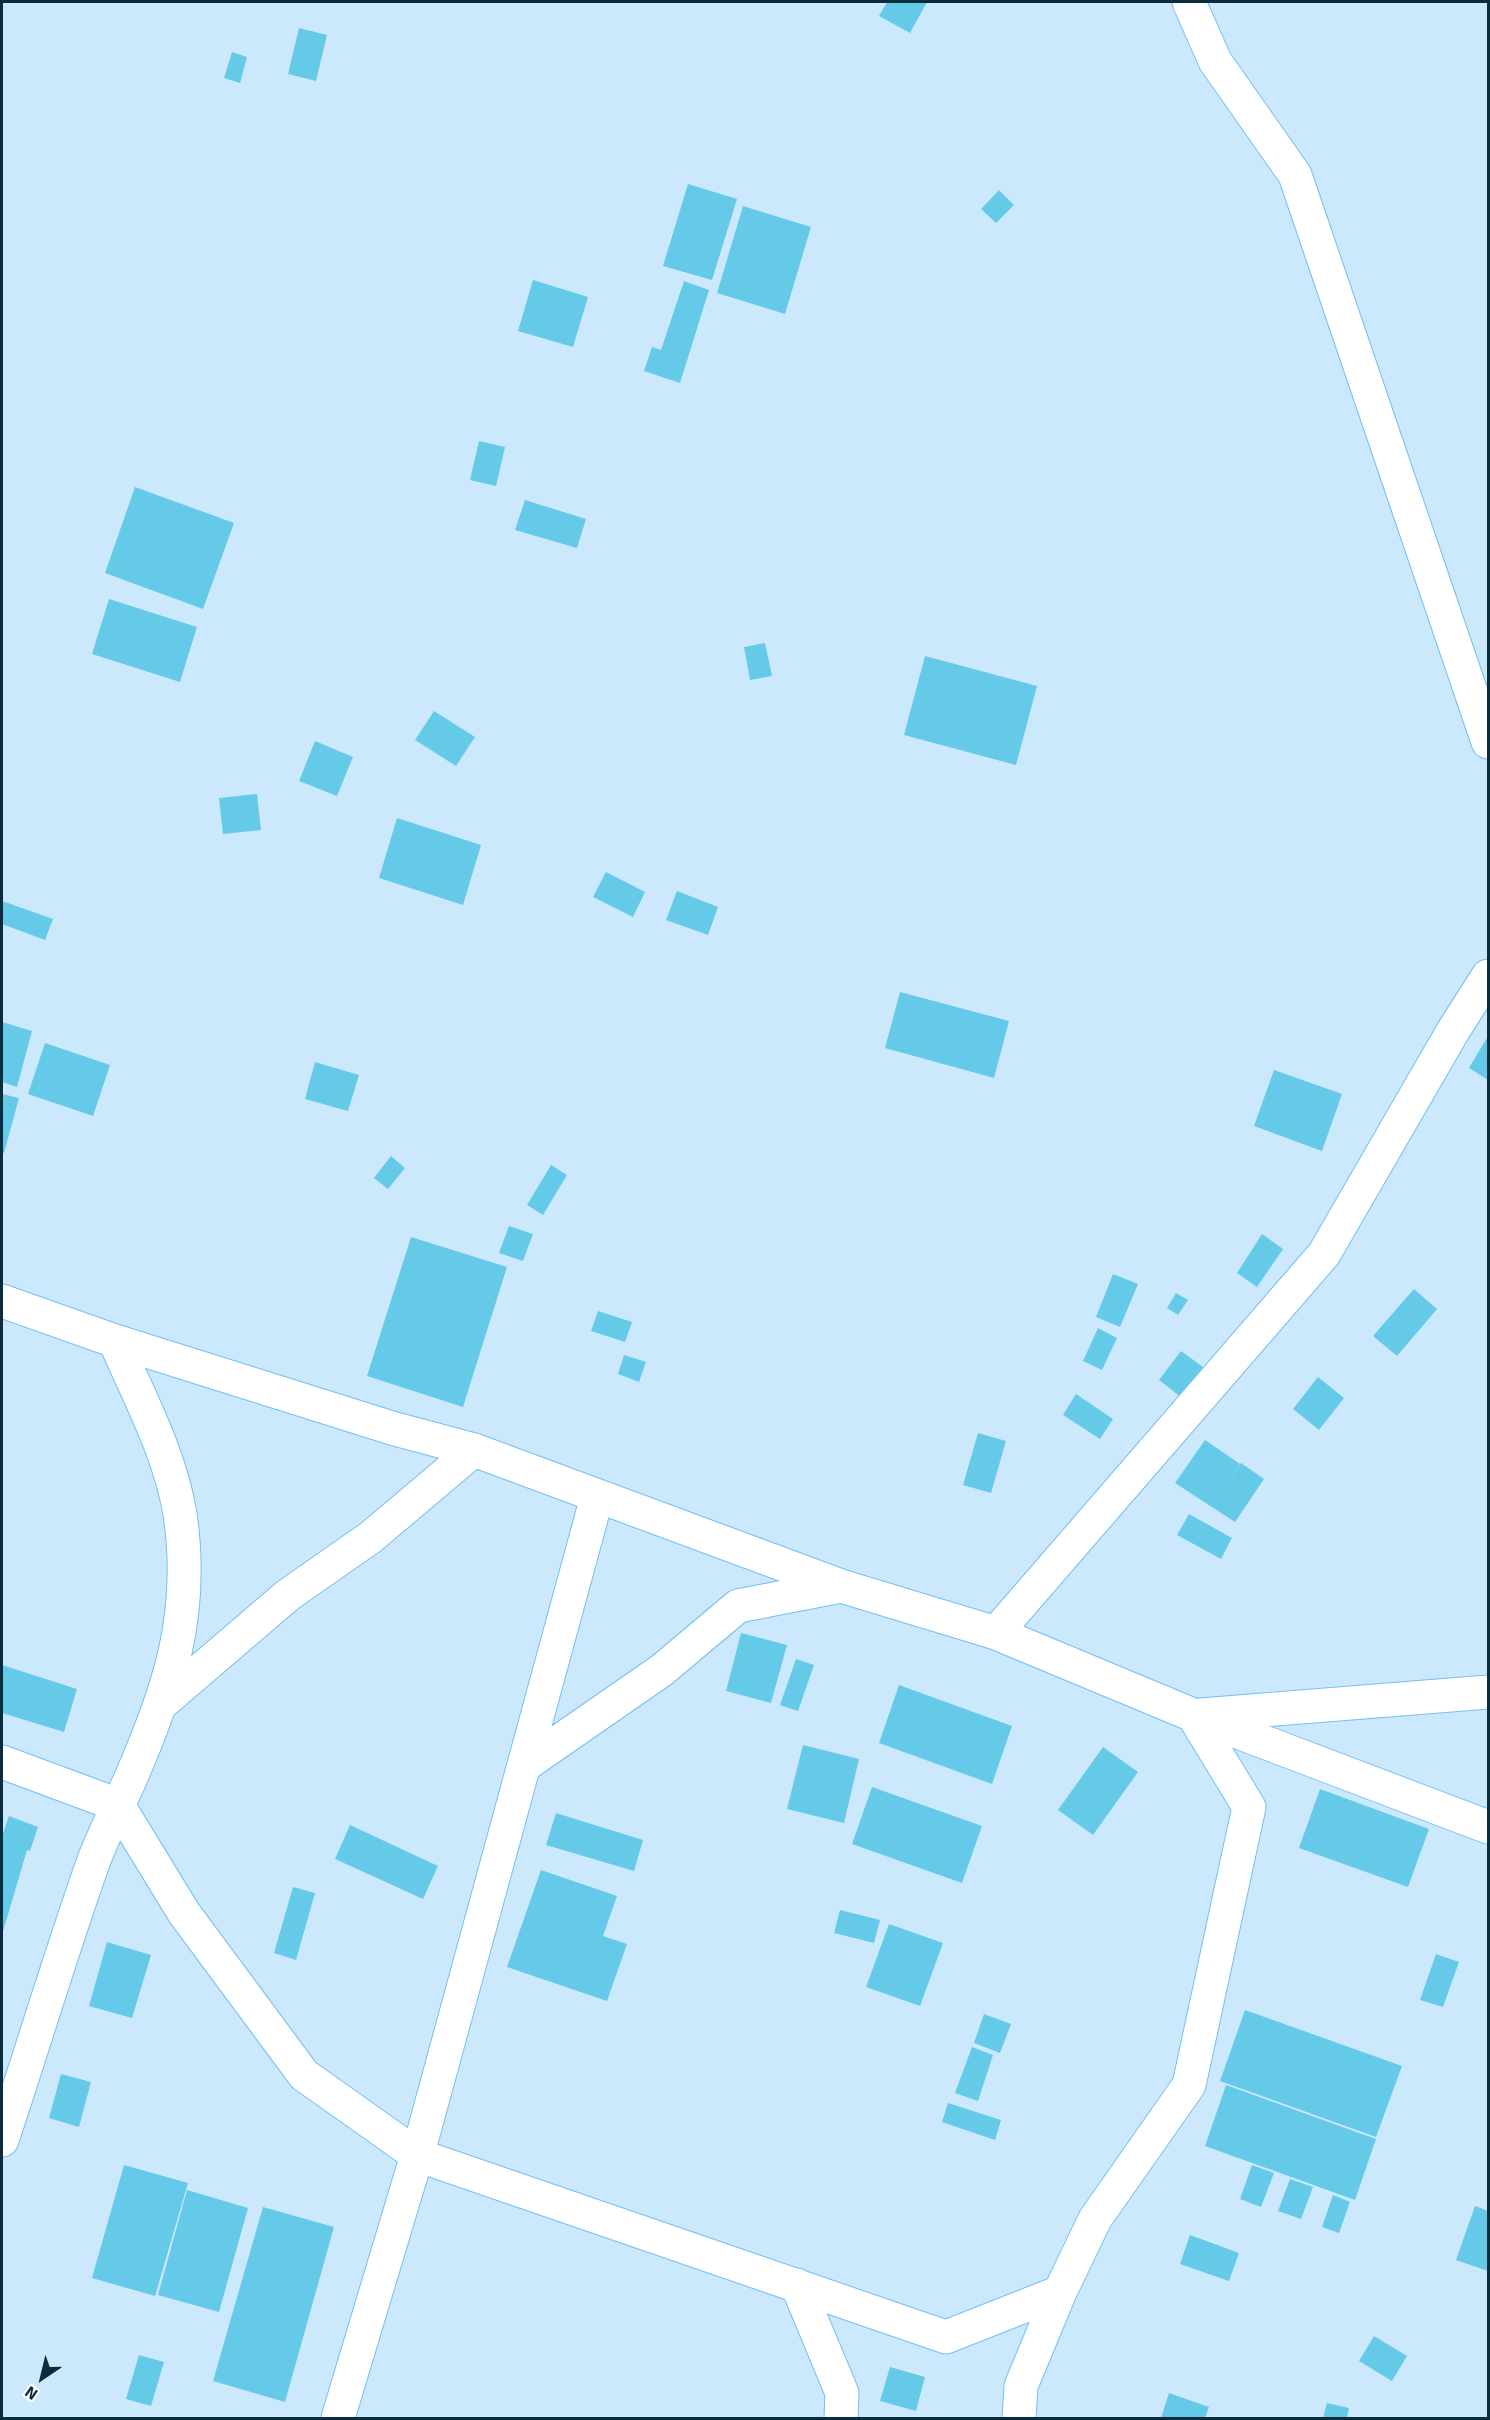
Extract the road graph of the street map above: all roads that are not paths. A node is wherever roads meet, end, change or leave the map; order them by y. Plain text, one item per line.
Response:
1 (1189, 2) edge
2 (1488, 742) edge
3 (1488, 976) edge
4 (2, 1301) edge
5 (115, 1341) junction
6 (474, 1450) junction
7 (597, 1497) junction
8 (841, 1586) junction
9 (996, 1633) junction
10 (1488, 1692) edge
11 (162, 1703) junction
12 (1193, 1715) junction
13 (2, 1762) edge
14 (525, 1765) junction
15 (118, 1805) junction
16 (1488, 1827) edge
17 (2, 2140) edge
18 (417, 2155) junction
19 (797, 2285) junction
20 (1060, 2292) junction
21 (338, 2418) edge
22 (841, 2418) edge
23 (1019, 2418) edge

1 - 2 street
3 - 9 street
4 - 5 street
5 - 6 street
5 - 11 street
6 - 7 street
6 - 11 street
7 - 8 street
7 - 14 street
8 - 9 street
8 - 14 street
9 - 12 street
10 - 12 street
11 - 15 street
12 - 16 street
12 - 20 street
13 - 15 street
14 - 18 street
15 - 17 street
15 - 18 street
18 - 19 street
18 - 21 street
19 - 20 street
19 - 22 street
20 - 23 street

